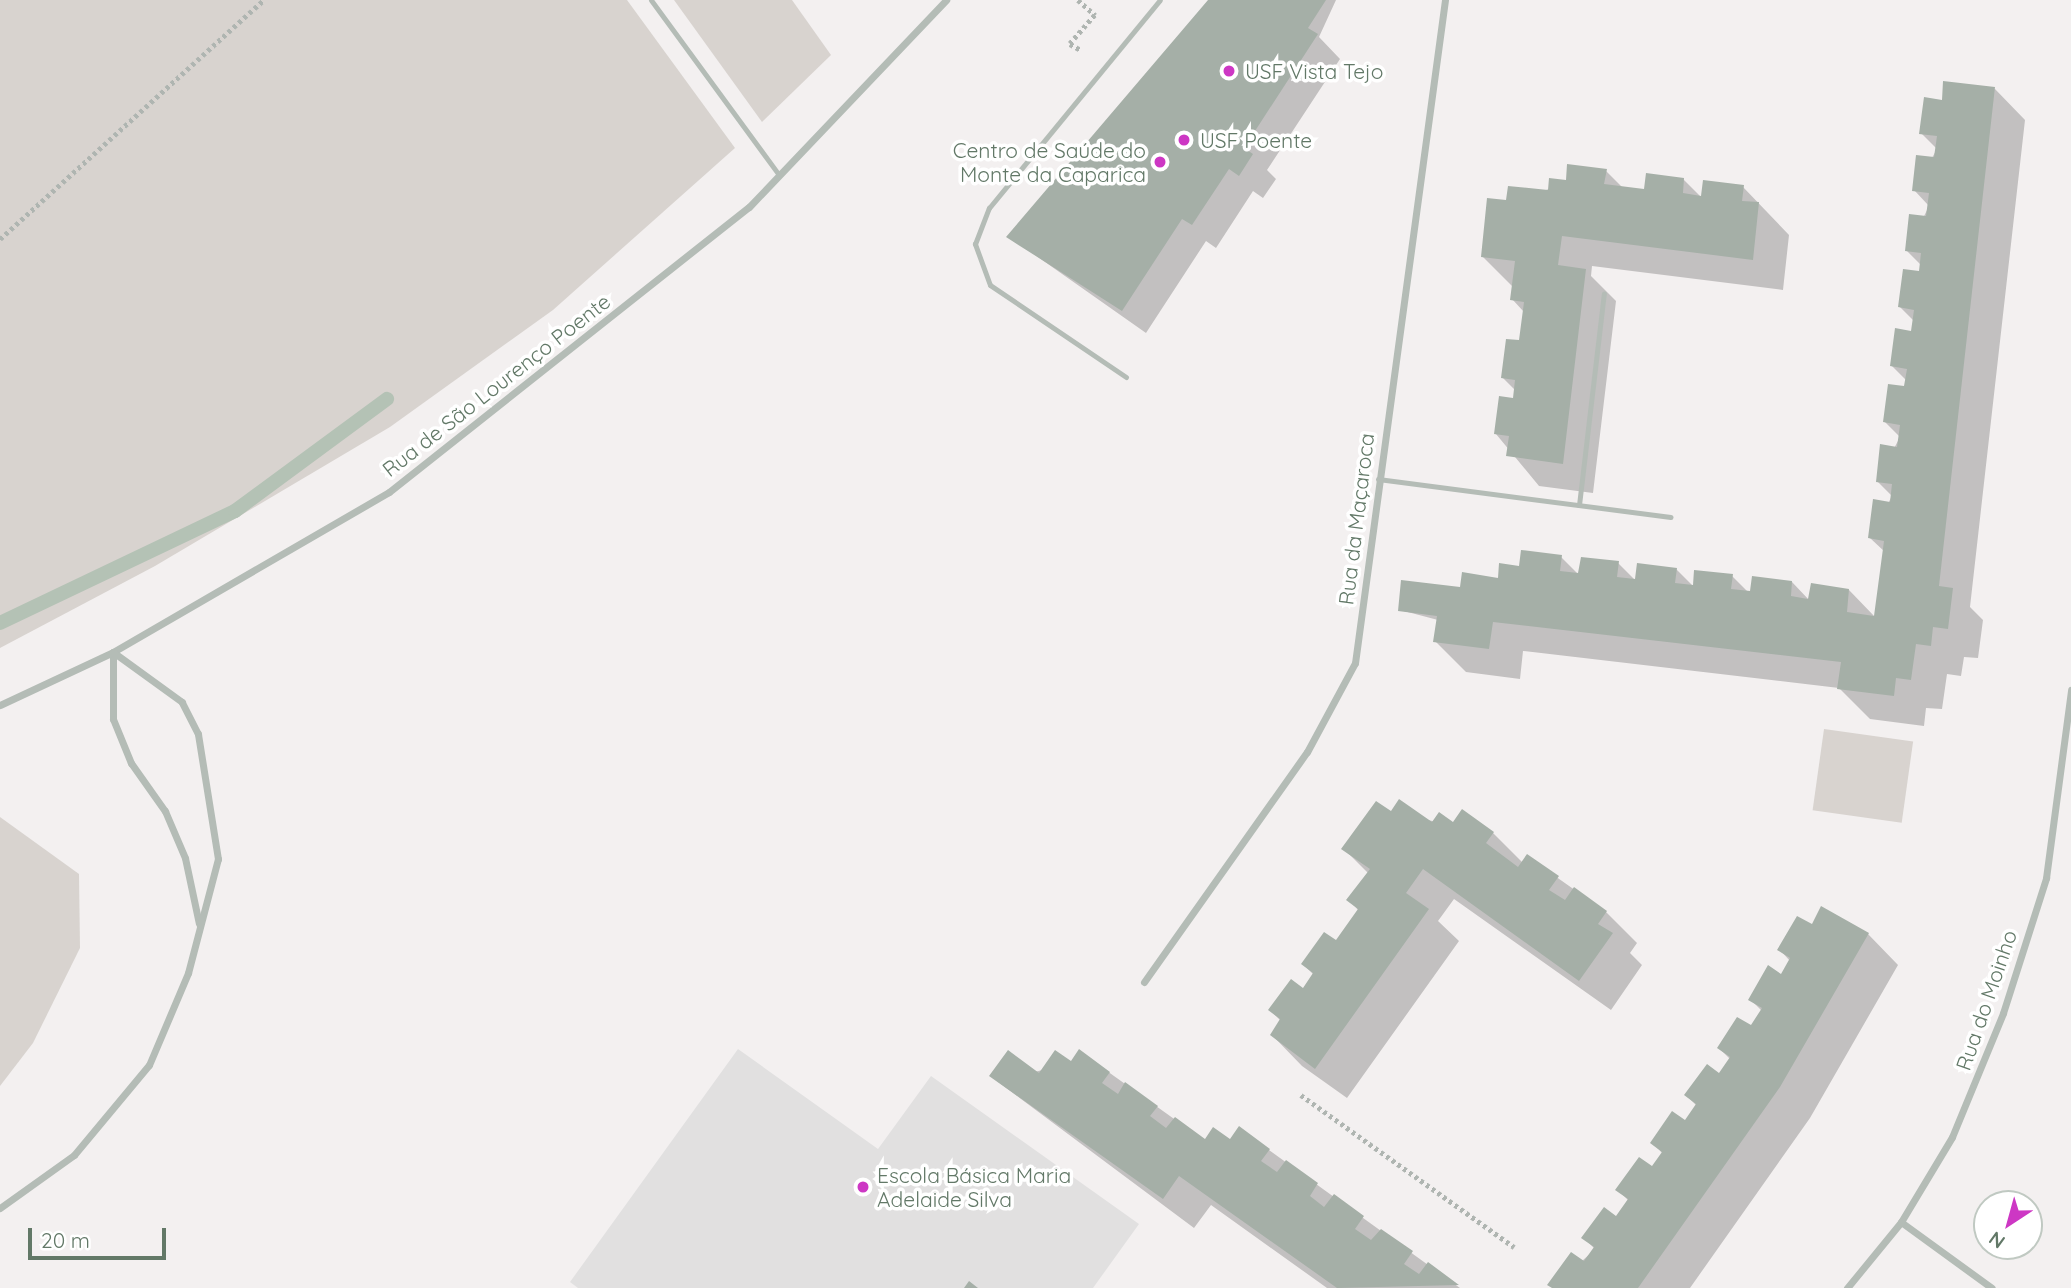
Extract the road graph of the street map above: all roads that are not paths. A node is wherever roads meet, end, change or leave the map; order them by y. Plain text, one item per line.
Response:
1 (651, 0) edge
2 (946, 0) edge
3 (1160, 0) edge
4 (1444, 0) edge
5 (779, 175) junction
6 (1604, 293) dead end
7 (1126, 377) dead end
8 (1378, 479) junction
9 (1579, 505) junction
10 (1671, 517) dead end
11 (113, 652) junction
12 (2071, 690) edge
13 (0, 705) edge
14 (200, 928) junction
15 (1144, 982) dead end
16 (0, 1208) edge
17 (1901, 1222) junction
18 (1847, 1288) edge
19 (1992, 1288) edge

1 - 5 lane
2 - 5 street, Rua de São Lourenço Poente
3 - 7 lane
4 - 8 street, Rua da Maçaroca
5 - 11 street, Rua de São Lourenço Poente
6 - 9 lane
8 - 9 lane
8 - 15 street, Rua da Maçaroca
9 - 10 lane
11 - 13 street, Rua de São Lourenço Poente
11 - 14 street
11 - 14 street
12 - 17 street, Rua do Moinho
14 - 16 street
17 - 18 street, Rua do Moinho
17 - 19 street

